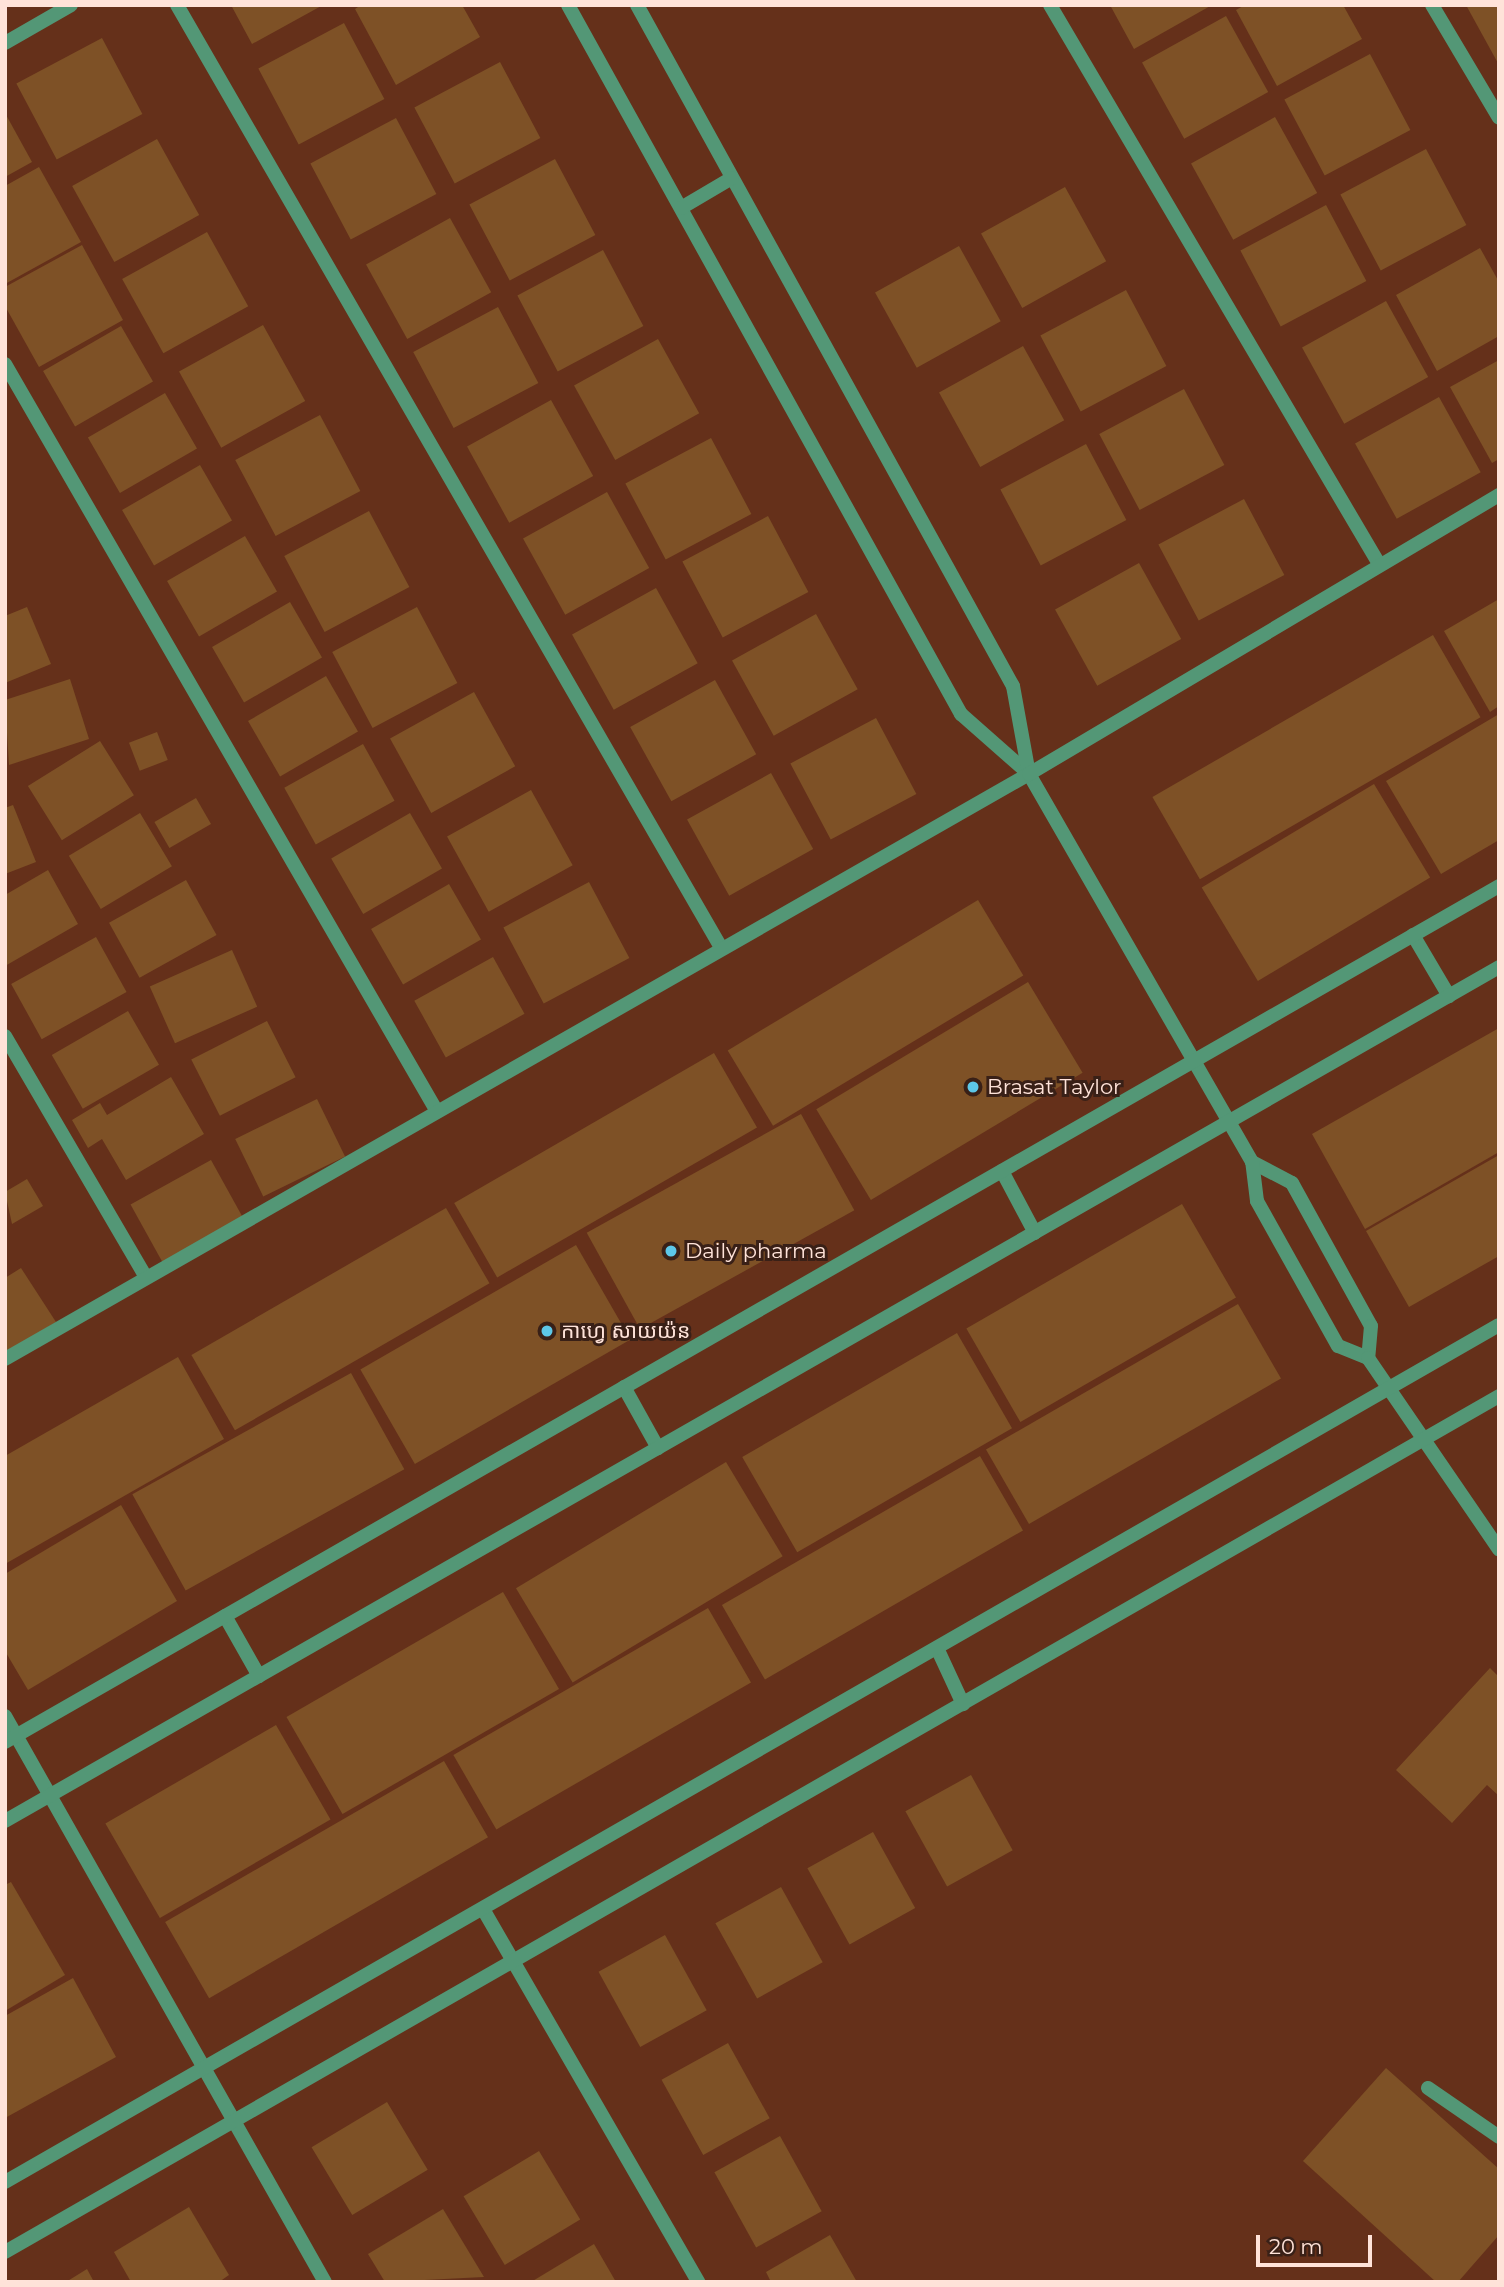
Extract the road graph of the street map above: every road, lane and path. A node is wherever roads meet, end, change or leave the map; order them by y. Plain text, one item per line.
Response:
1 (71, 5) edge
2 (177, 5) edge
3 (568, 5) edge
4 (637, 5) edge
5 (1050, 5) edge
6 (1432, 5) edge
7 (5, 43) edge
8 (1499, 118) edge
9 (732, 178) junction
10 (681, 208) junction
11 (5, 364) edge
12 (1499, 495) edge
13 (1379, 564) junction
14 (1029, 774) junction
15 (1499, 886) edge
16 (1413, 935) junction
17 (720, 946) junction
18 (1499, 968) edge
19 (1449, 996) junction
20 (5, 1035) edge
21 (1194, 1061) junction
22 (436, 1110) junction
23 (1229, 1122) junction
24 (1252, 1162) junction
25 (1002, 1171) junction
26 (1035, 1233) junction
27 (146, 1277) junction
28 (1499, 1325) edge
29 (1368, 1358) junction
30 (5, 1359) edge
31 (624, 1387) junction
32 (1389, 1388) junction
33 (1499, 1396) edge
34 (1423, 1439) junction
35 (658, 1448) junction
36 (1499, 1549) edge
37 (225, 1616) junction
38 (937, 1648) junction
39 (259, 1676) junction
40 (963, 1704) junction
41 (5, 1716) edge
42 (11, 1739) edge
43 (51, 1795) junction
44 (5, 1821) edge
45 (483, 1909) junction
46 (512, 1962) junction
47 (204, 2068) junction
48 (1428, 2088) dead end
49 (234, 2121) junction
50 (1499, 2137) edge
51 (5, 2182) edge
52 (5, 2252) edge
53 (325, 2282) edge
54 (698, 2282) edge

1 - 7 street
2 - 17 street
3 - 10 street
4 - 9 street
5 - 13 street
6 - 8 street
9 - 10 street
9 - 14 street
10 - 14 street
11 - 22 street
12 - 13 street
13 - 14 street
14 - 17 street
14 - 21 street
15 - 16 street
16 - 19 street
16 - 21 street
17 - 22 street
18 - 19 street
19 - 23 street
20 - 27 street
21 - 23 street
21 - 25 street
22 - 27 street
23 - 24 street
23 - 26 street
24 - 29 street
24 - 29 street
25 - 26 street
25 - 31 street
26 - 35 street
27 - 30 street
28 - 32 street
29 - 32 street
31 - 35 street
31 - 37 street
32 - 34 street
32 - 38 street
33 - 34 street
34 - 36 street
34 - 40 street
35 - 39 street
37 - 39 street
37 - 42 street
38 - 40 street
38 - 45 street
39 - 43 street
40 - 46 street
41 - 42 street
42 - 43 street
43 - 44 street
43 - 47 street
45 - 46 street
45 - 47 street
46 - 49 street
46 - 54 street
47 - 49 street
47 - 51 street
48 - 50 street
49 - 52 street
49 - 53 street

